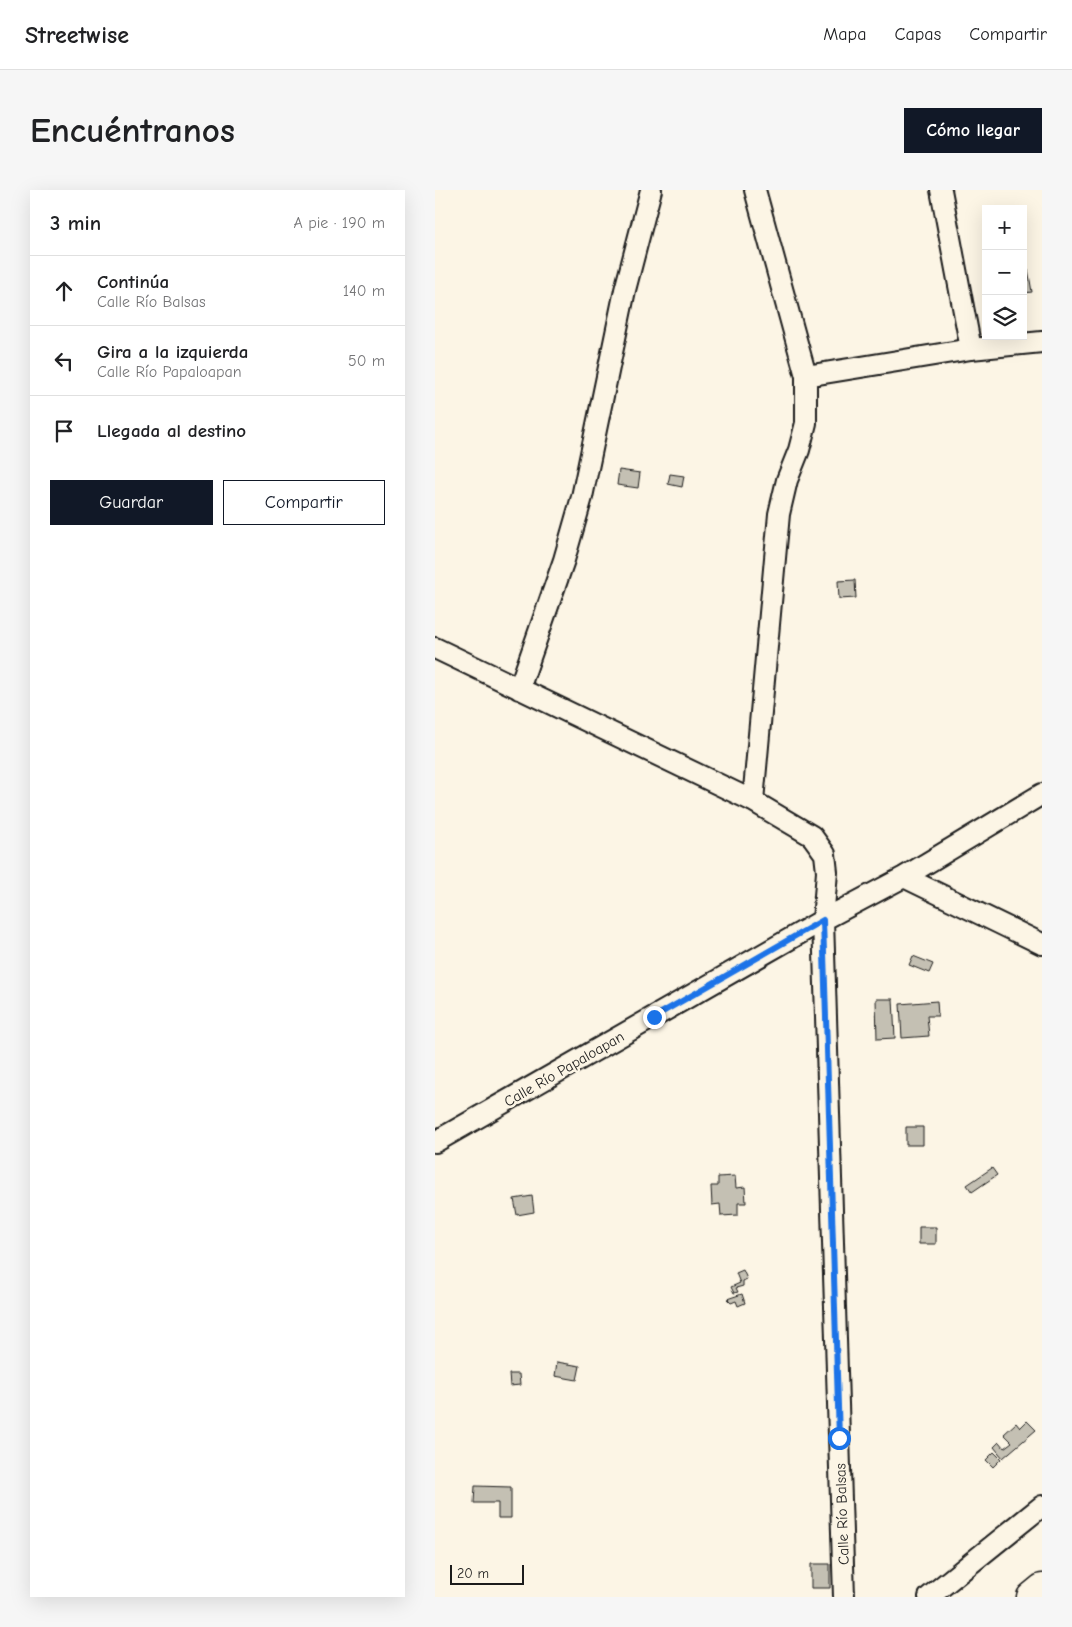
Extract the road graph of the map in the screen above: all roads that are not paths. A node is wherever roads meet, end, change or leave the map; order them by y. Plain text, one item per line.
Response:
1 (651, 190) edge
2 (755, 190) edge
3 (941, 190) edge
4 (1042, 342) edge
5 (971, 349) junction
6 (806, 376) junction
7 (435, 648) edge
8 (519, 690) junction
9 (1042, 794) edge
10 (753, 801) junction
11 (903, 877) junction
12 (823, 920) junction
13 (1042, 944) edge
14 (435, 1142) edge
15 (1042, 1506) edge
16 (1042, 1588) edge
17 (844, 1597) edge
18 (929, 1597) edge
19 (1031, 1597) edge

1 - 8 street
2 - 6 street
3 - 5 street
4 - 5 street
5 - 6 street
6 - 10 street
7 - 8 street, Calle Río Balsas
8 - 10 street, Calle Río Balsas
9 - 11 street, Calle Río Papaloapan
10 - 12 street, Calle Río Balsas
11 - 12 street, Calle Río Papaloapan
11 - 13 street
12 - 14 street, Calle Río Papaloapan
12 - 17 street, Calle Río Balsas
15 - 18 street
16 - 19 street

